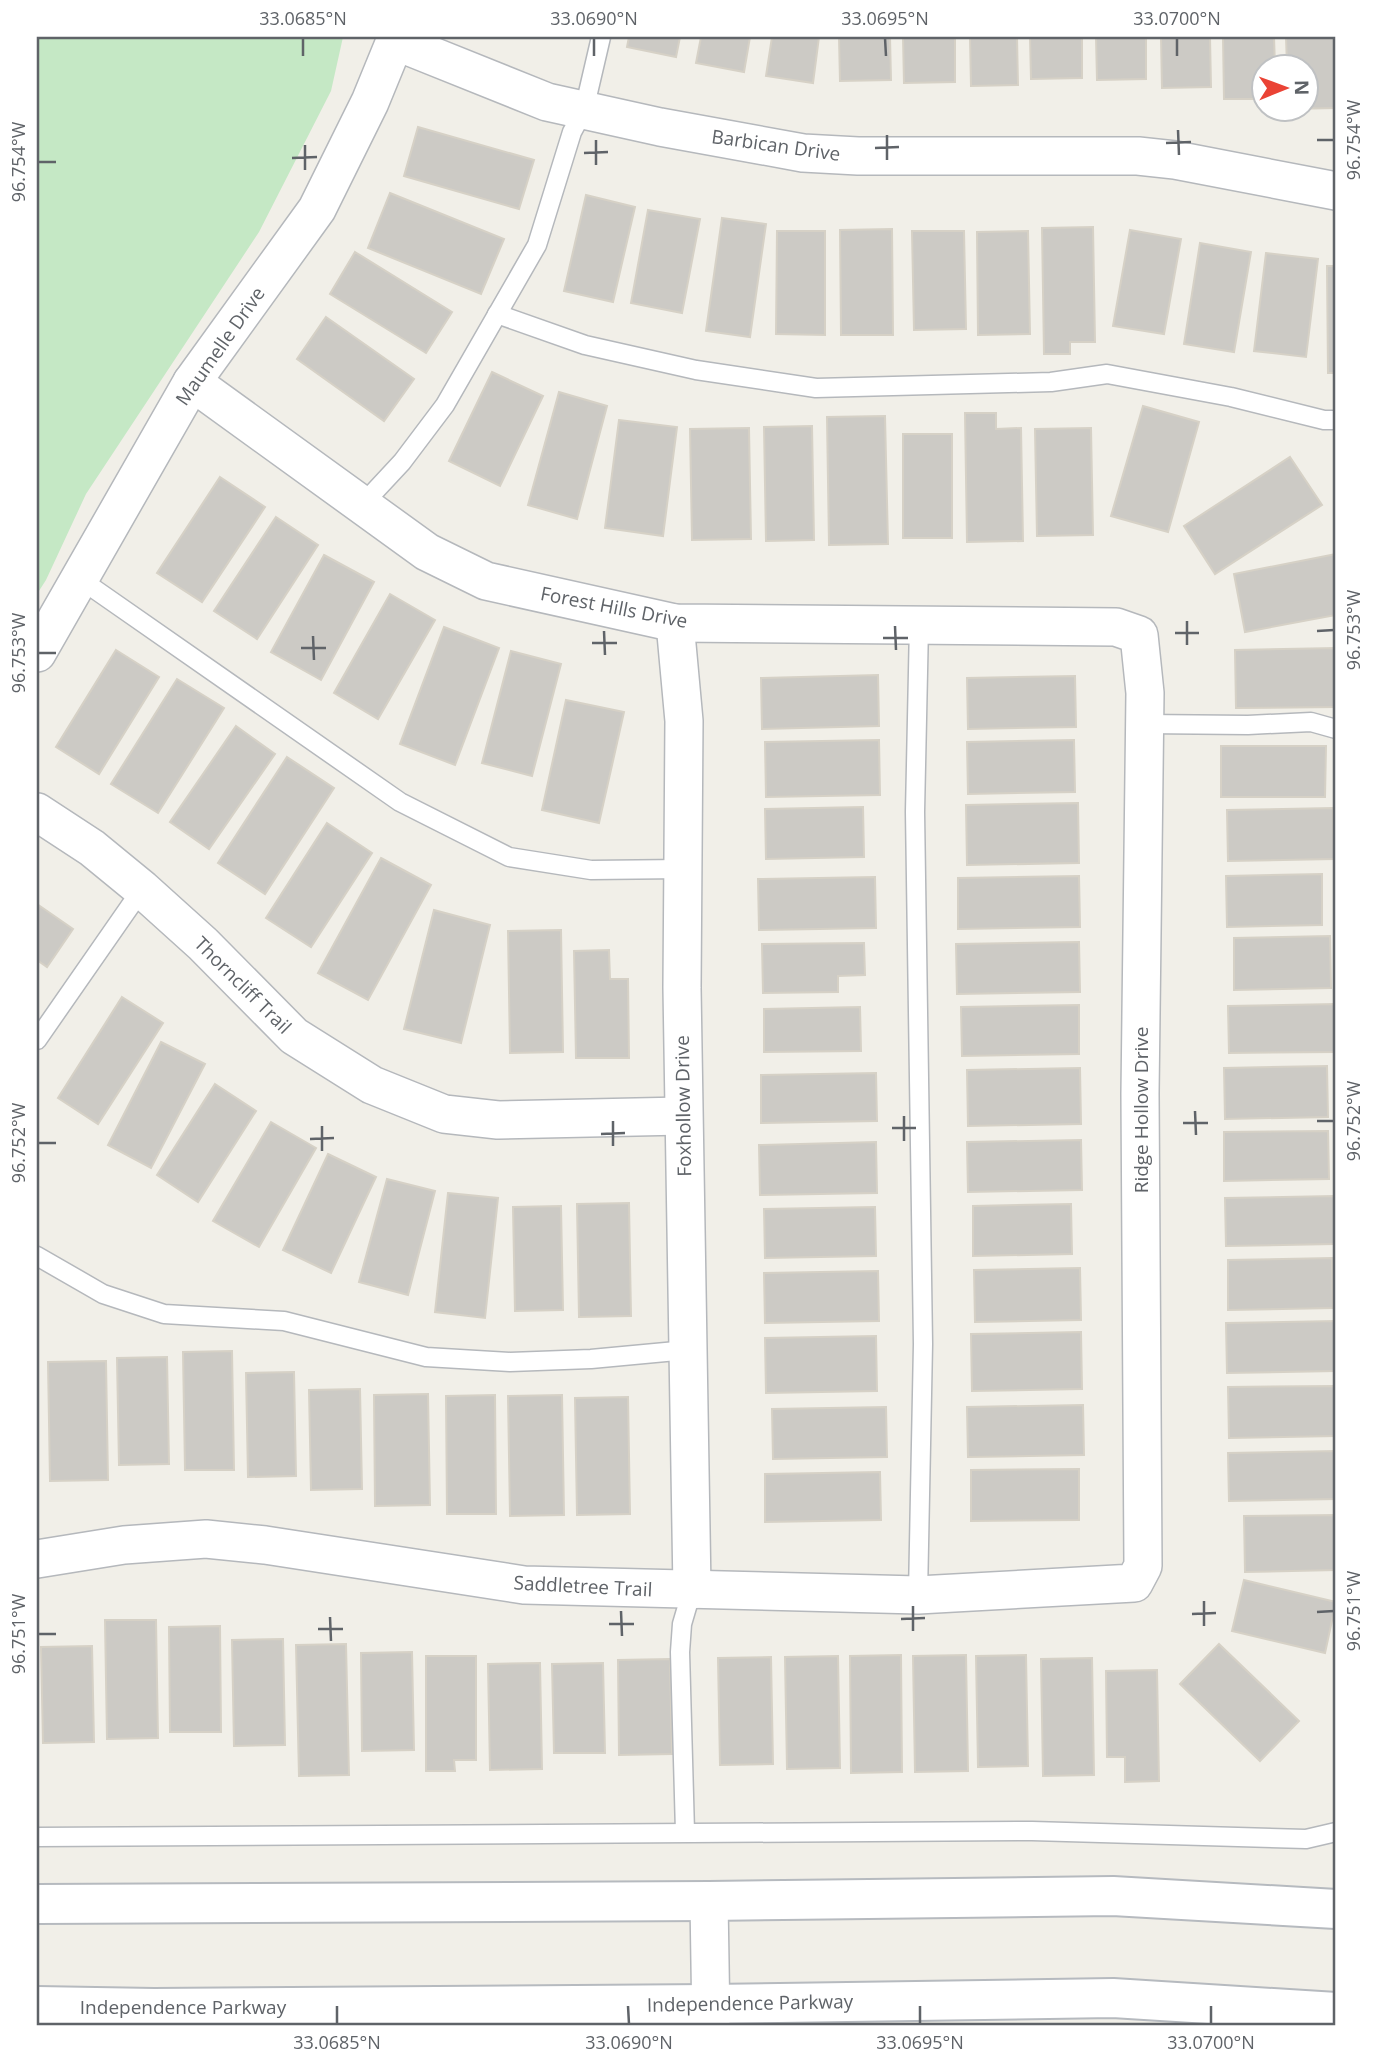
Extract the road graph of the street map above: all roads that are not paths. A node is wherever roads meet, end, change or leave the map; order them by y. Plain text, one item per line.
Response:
1 (601, 37) edge
2 (395, 39) edge
3 (584, 110) junction
4 (1336, 191) edge
5 (497, 314) junction
6 (192, 382) junction
7 (1336, 420) edge
8 (362, 505) junction
9 (80, 579) junction
10 (675, 623) junction
11 (919, 625) junction
12 (1139, 635) joint
13 (37, 653) edge
14 (1144, 724) junction
15 (1336, 729) edge
16 (37, 811) edge
17 (683, 869) junction
18 (142, 889) junction
19 (37, 1040) edge
20 (683, 1116) junction
21 (37, 1256) edge
22 (687, 1350) junction
23 (37, 1559) edge
24 (1134, 1583) joint
25 (692, 1590) junction
26 (918, 1594) junction
27 (685, 1832) junction
28 (1336, 1832) edge
29 (37, 1837) edge
30 (709, 1901) junction
31 (37, 1904) edge
32 (1336, 1909) edge
33 (37, 2007) edge
34 (1336, 2012) edge
35 (710, 2015) edge
36 (153, 2016) edge

1 - 3 lane
2 - 3 street, Barbican Drive
2 - 6 street, Maumelle Drive
3 - 4 street, Barbican Drive
3 - 5 lane
5 - 7 lane
5 - 8 lane
6 - 8 street, Forest Hills Drive
6 - 9 street, Maumelle Drive
8 - 10 street, Forest Hills Drive
9 - 13 street, Maumelle Drive
9 - 17 lane
10 - 11 street, Forest Hills Drive
10 - 17 street, Foxhollow Drive
11 - 12 street, Forest Hills Drive
11 - 26 lane
12 - 14 street, Ridge Hollow Drive
14 - 15 lane
14 - 24 street, Ridge Hollow Drive
16 - 18 street, Thorncliff Trail
17 - 20 street, Foxhollow Drive
18 - 19 lane
18 - 20 street, Thorncliff Trail
20 - 22 street, Foxhollow Drive
21 - 22 lane
22 - 25 street, Foxhollow Drive
23 - 25 street, Saddletree Trail
24 - 26 street, Saddletree Trail
25 - 26 street, Saddletree Trail
25 - 27 lane
27 - 28 lane
27 - 29 lane
30 - 31 main road
30 - 32 main road
30 - 35 street
33 - 36 main road, Independence Parkway
34 - 35 main road, Independence Parkway
35 - 36 main road, Independence Parkway

